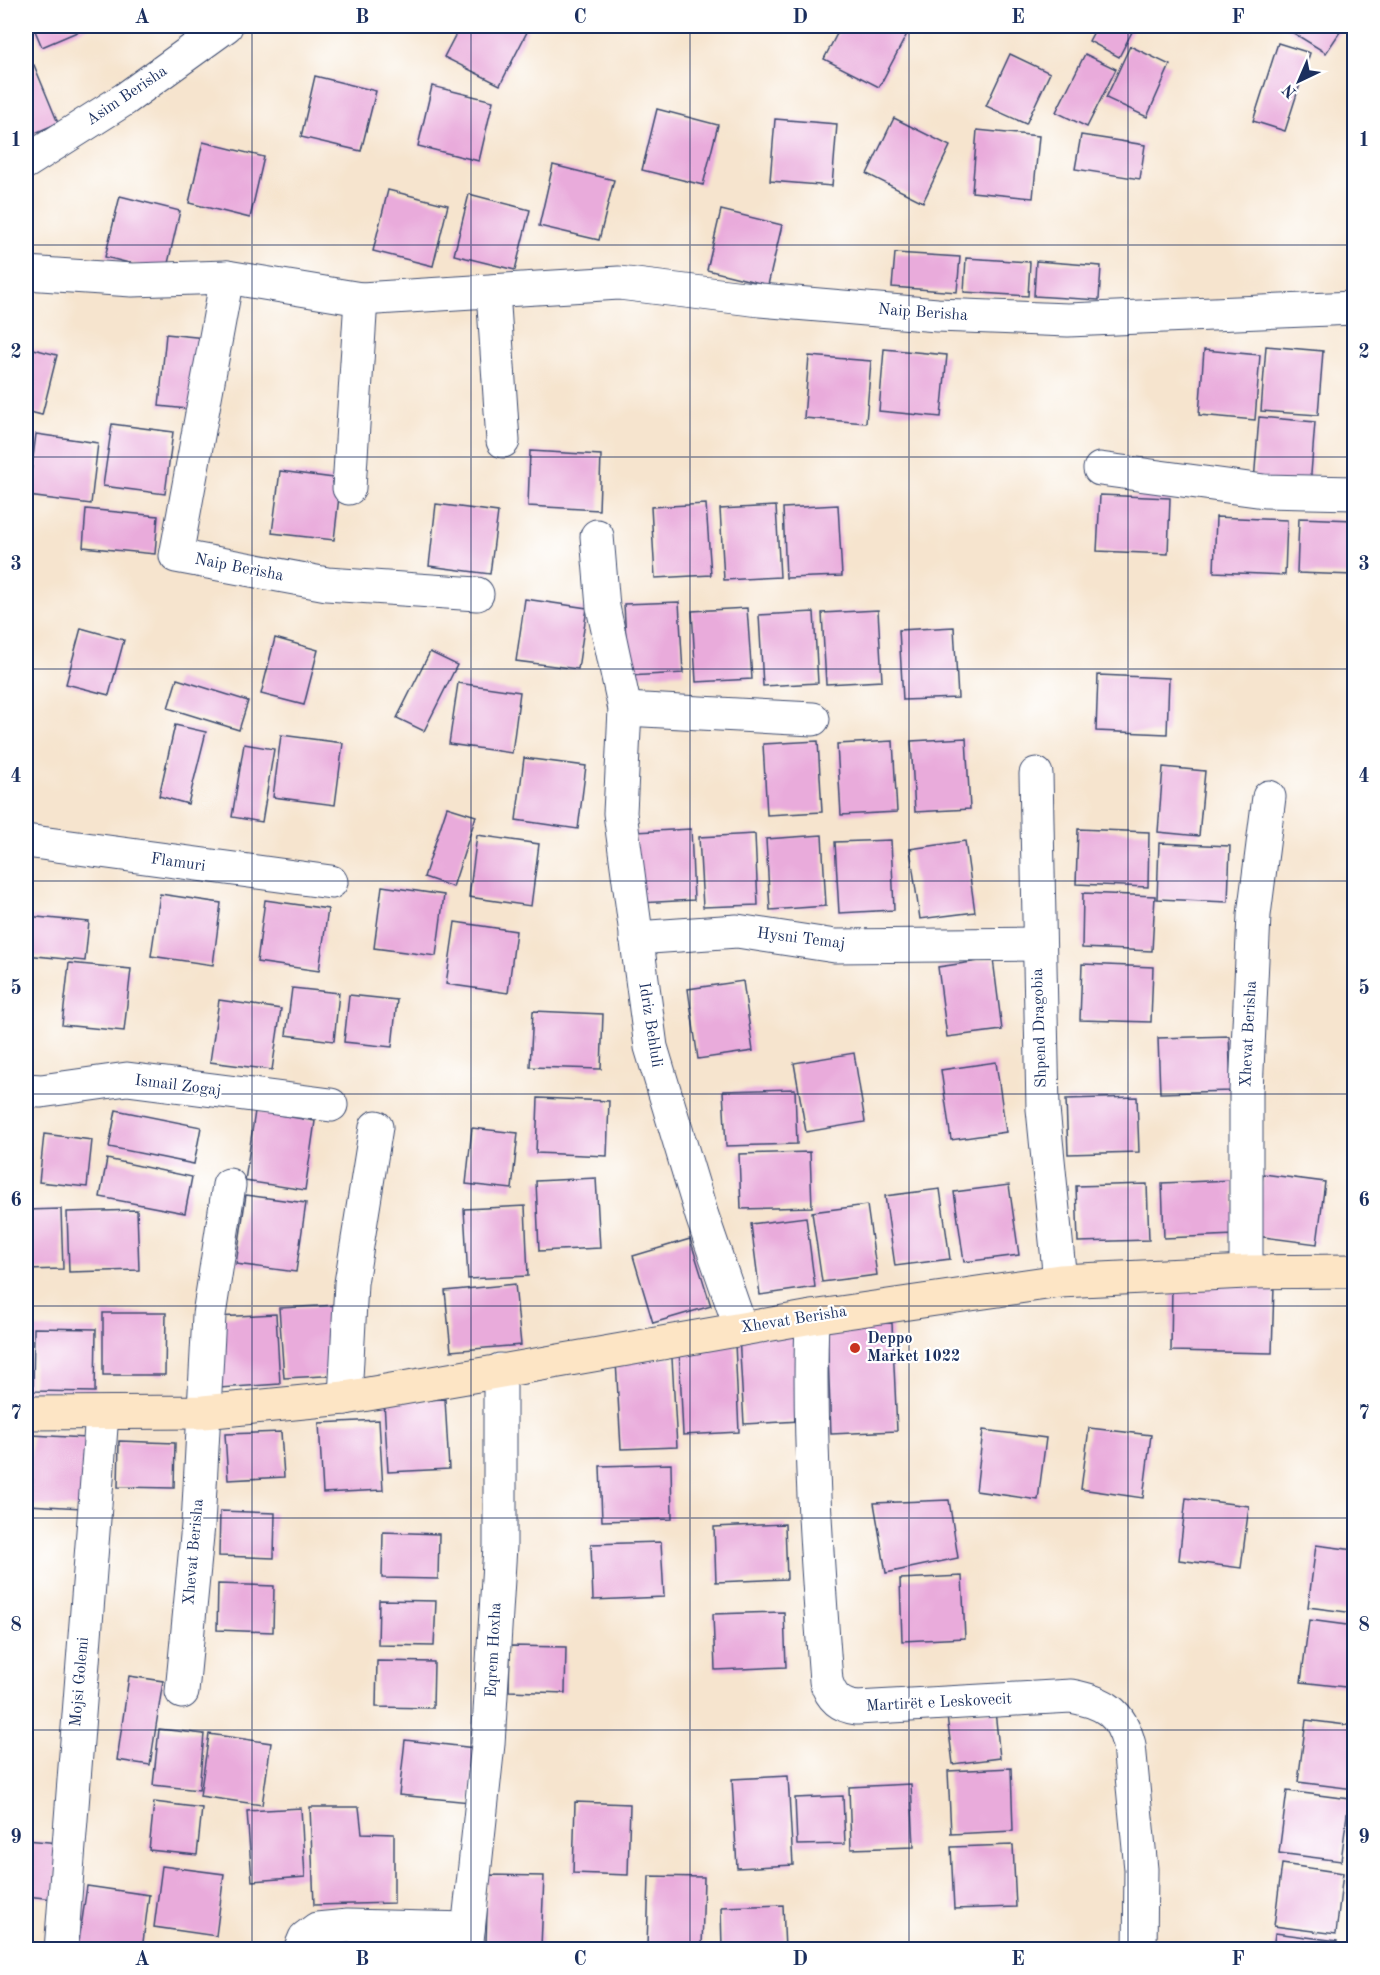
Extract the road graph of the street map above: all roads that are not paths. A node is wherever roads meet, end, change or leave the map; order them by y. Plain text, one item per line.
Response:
1 (226, 26) edge
2 (26, 162) edge
3 (26, 273) edge
4 (227, 277) junction
5 (493, 291) junction
6 (361, 298) junction
7 (1354, 308) edge
8 (503, 441) dead end
9 (1100, 469) dead end
10 (349, 488) dead end
11 (1354, 493) edge
12 (597, 536) dead end
13 (477, 594) dead end
14 (625, 709) junction
15 (813, 719) dead end
16 (1036, 774) dead end
17 (1269, 797) dead end
18 (26, 842) edge
19 (332, 882) dead end
20 (636, 938) junction
21 (1039, 944) junction
22 (26, 1090) edge
23 (331, 1105) dead end
24 (376, 1127) dead end
25 (229, 1185) dead end
26 (1354, 1271) edge
27 (1246, 1272) junction
28 (1059, 1281) junction
29 (812, 1317) junction
30 (741, 1329) junction
31 (500, 1370) junction
32 (345, 1398) junction
33 (203, 1412) junction
34 (26, 1413) edge
35 (102, 1414) junction
36 (182, 1692) dead end
37 (467, 1939) edge
38 (61, 1950) edge
39 (300, 1950) edge
40 (1140, 1950) edge

1 - 2 street, Asim Berisha
3 - 4 street, Naip Berisha
4 - 6 street, Naip Berisha
4 - 13 street, Naip Berisha
5 - 6 street, Naip Berisha
5 - 7 street, Naip Berisha
5 - 8 street
6 - 10 street
9 - 11 street
12 - 14 street, Idriz Behluli
14 - 15 street
14 - 20 street, Idriz Behluli
16 - 21 street, Shpend Dragobia
17 - 27 street, Xhevat Berisha
18 - 19 street, Flamuri
20 - 21 street, Hysni Temaj
20 - 30 street, Idriz Behluli
21 - 28 street, Shpend Dragobia
22 - 23 street, Ismail Zogaj
24 - 32 street
25 - 33 street
26 - 27 street, Xhevat Berisha
27 - 28 street, Xhevat Berisha
28 - 29 street, Xhevat Berisha
29 - 30 street, Xhevat Berisha
29 - 40 street, Martirët e Leskovecit
30 - 31 street, Xhevat Berisha
31 - 32 street, Xhevat Berisha
31 - 37 street, Eqrem Hoxha
32 - 33 street, Xhevat Berisha
33 - 35 street, Xhevat Berisha
33 - 36 street, Xhevat Berisha
34 - 35 street, Xhevat Berisha
35 - 38 street, Mojsi Golemi
37 - 39 street, Eqrem Hoxha

